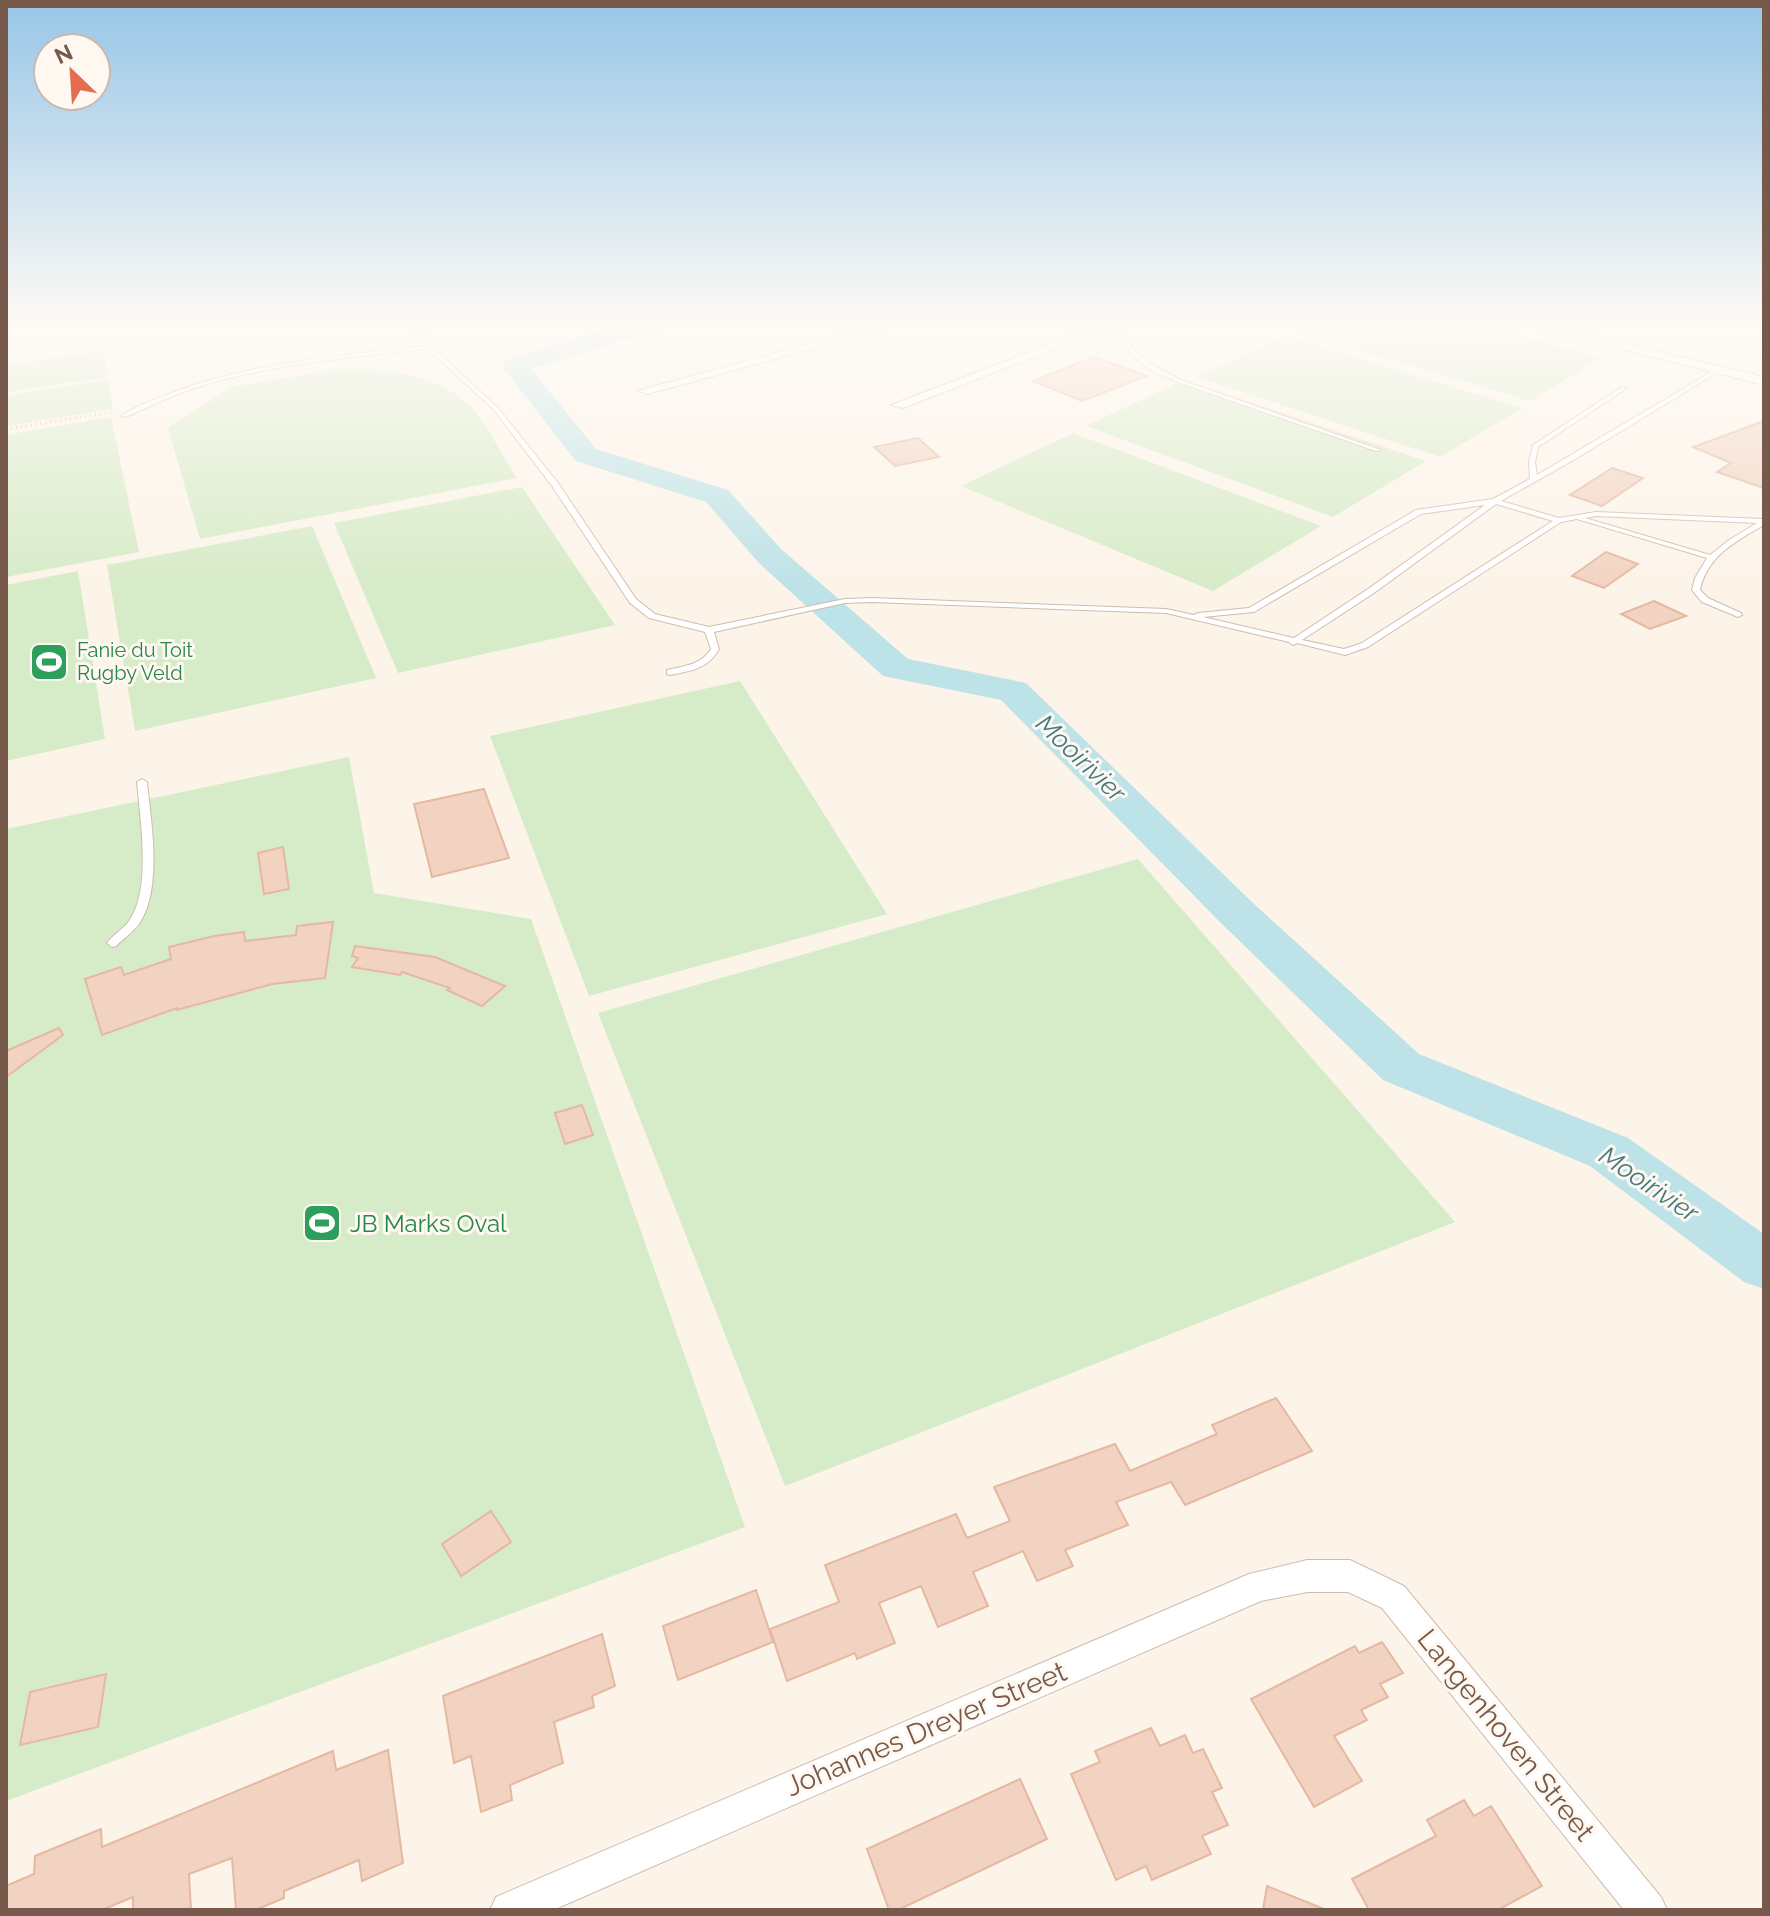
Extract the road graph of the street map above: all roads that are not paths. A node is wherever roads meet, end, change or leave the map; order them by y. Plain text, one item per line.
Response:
1 (133, 411) edge
2 (498, 411) edge
3 (1267, 411) edge
4 (1588, 411) edge
5 (1648, 411) edge
6 (124, 416) dead end
7 (1378, 450) dead end
8 (1534, 479) junction
9 (1495, 501) junction
10 (1571, 516) junction
11 (1559, 520) junction
12 (1764, 521) edge
13 (1710, 557) junction
14 (1195, 615) junction
15 (1738, 615) dead end
16 (709, 630) junction
17 (1293, 642) junction
18 (670, 672) dead end
19 (142, 782) dead end
20 (112, 943) dead end
21 (1350, 1576) joint
22 (509, 1910) edge
23 (1648, 1910) edge

1 - 6 lane
2 - 16 lane
3 - 7 lane
4 - 8 lane
5 - 8 lane
8 - 9 lane
9 - 11 lane
9 - 14 lane
9 - 17 lane
10 - 11 lane
10 - 12 lane
10 - 13 lane
11 - 17 lane
12 - 13 lane
13 - 15 lane
14 - 16 lane
14 - 17 lane
16 - 18 lane
19 - 20 lane
21 - 22 street, Johannes Dreyer Street
21 - 23 street, Langenhoven Street

